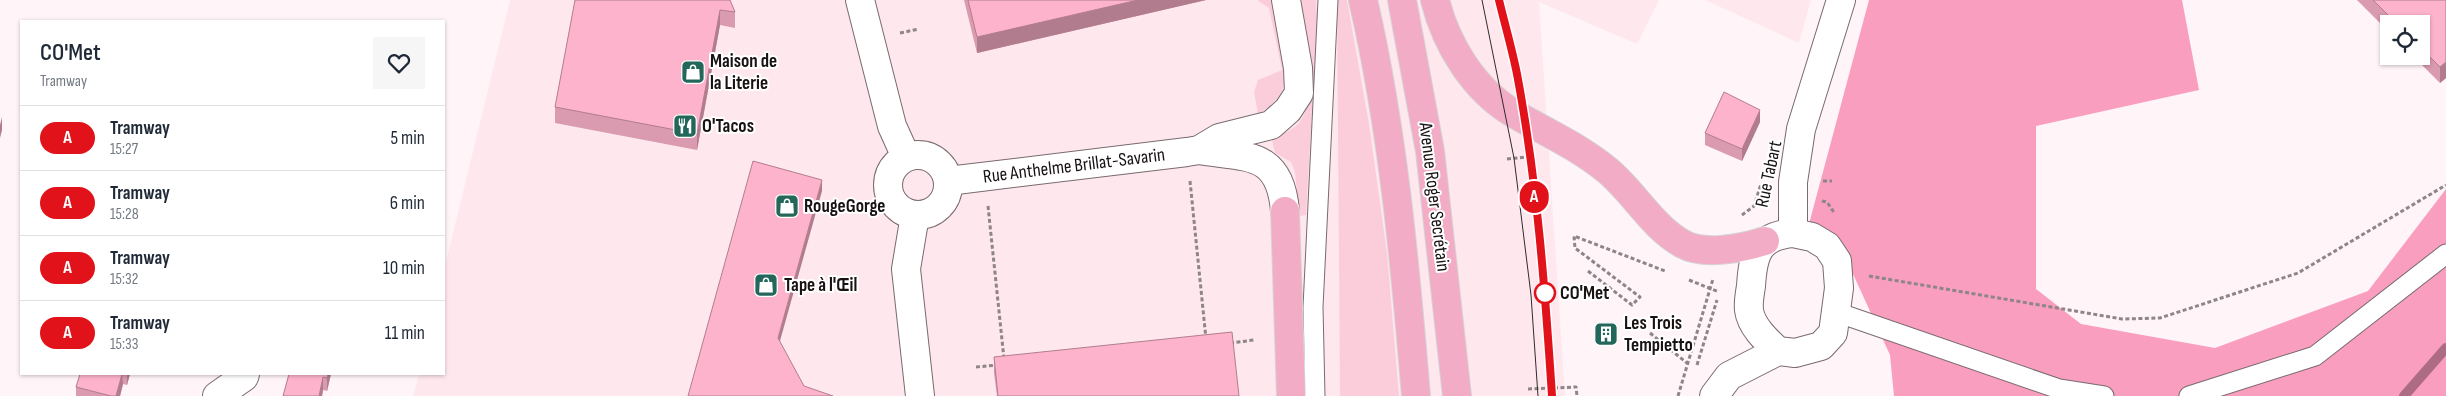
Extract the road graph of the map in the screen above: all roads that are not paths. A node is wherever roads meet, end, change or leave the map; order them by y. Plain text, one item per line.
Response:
1 (860, 0) edge
2 (1286, 0) edge
3 (1328, 0) edge
4 (1364, 0) edge
5 (1402, 0) edge
6 (1435, 0) edge
7 (1841, 0) edge
8 (1199, 150) junction
9 (906, 157) junction
10 (948, 181) junction
11 (1285, 212) junction
12 (915, 215) junction
13 (1316, 231) junction
14 (1793, 233) junction
15 (1765, 241) junction
16 (2446, 254) edge
17 (1836, 312) junction
18 (1778, 351) junction
19 (245, 375) edge
20 (217, 396) edge
21 (920, 396) edge
22 (1291, 396) edge
23 (1315, 396) edge
24 (1416, 396) edge
25 (1457, 396) edge
26 (1714, 396) edge
27 (2104, 396) edge
28 (2189, 396) edge

1 - 9 street
2 - 8 street
3 - 13 lane
4 - 24 main road, Avenue Roger Secrétain
5 - 25 main road, Avenue Roger Secrétain
6 - 15 main road
7 - 14 street, Rue Tabart
8 - 10 street, Rue Anthelme Brillat-Savarin
8 - 11 street
9 - 10 street
9 - 12 street
10 - 12 street
11 - 13 lane
11 - 22 main road
12 - 21 street
13 - 23 lane
14 - 15 street
14 - 17 street
15 - 18 street
16 - 28 lane
17 - 18 street
17 - 27 lane
18 - 26 street
19 - 20 street

